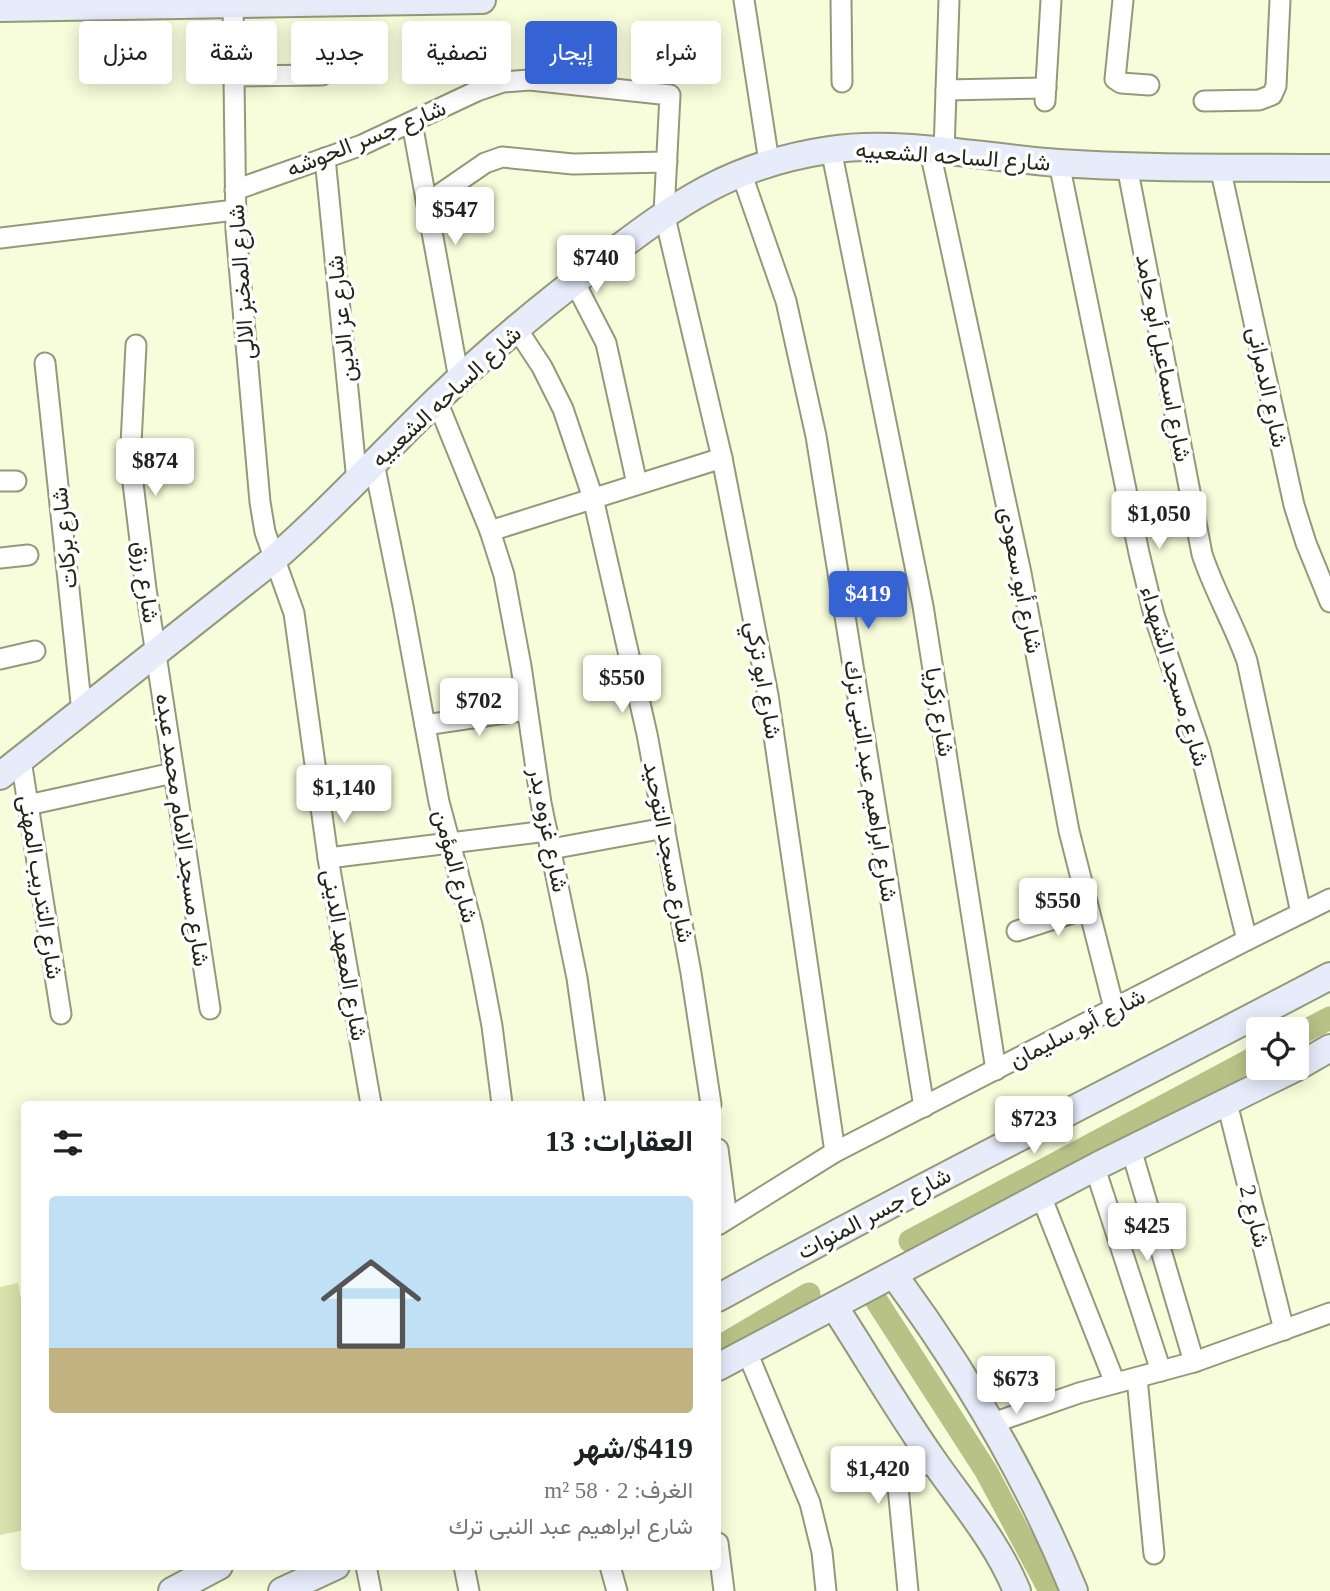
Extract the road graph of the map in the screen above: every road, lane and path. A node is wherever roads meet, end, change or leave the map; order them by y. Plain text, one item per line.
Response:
1 (482, 0) edge
2 (744, 0) edge
3 (841, 0) edge
4 (949, 0) edge
5 (1051, 0) edge
6 (1123, 0) edge
7 (1280, 0) edge
8 (233, 3) junction
9 (0, 8) edge
10 (233, 21) edge
11 (842, 82) dead end
12 (234, 84) edge
13 (1149, 85) dead end
14 (946, 90) junction
15 (1203, 101) dead end
16 (412, 123) junction
17 (831, 149) junction
18 (937, 151) junction
19 (326, 158) junction
20 (667, 162) junction
21 (769, 162) junction
22 (1059, 163) junction
23 (1127, 166) junction
24 (1220, 167) junction
25 (1330, 168) edge
26 (741, 172) junction
27 (235, 200) junction
28 (427, 203) junction
29 (664, 213) junction
30 (0, 238) edge
31 (574, 281) junction
32 (517, 328) junction
33 (136, 345) dead end
34 (45, 363) dead end
35 (459, 379) junction
36 (436, 401) junction
37 (722, 458) junction
38 (366, 472) junction
39 (637, 484) junction
40 (593, 498) junction
41 (490, 531) junction
42 (28, 555) dead end
43 (0, 558) edge
44 (274, 559) junction
45 (1330, 602) edge
46 (35, 651) dead end
47 (157, 652) junction
48 (0, 659) edge
49 (527, 710) junction
50 (82, 712) junction
51 (425, 725) junction
52 (21, 760) junction
53 (173, 773) junction
54 (0, 776) edge
55 (28, 805) junction
56 (665, 828) junction
57 (549, 840) junction
58 (450, 843) junction
59 (328, 858) junction
60 (1330, 899) edge
61 (1088, 908) junction
62 (1301, 913) junction
63 (1017, 930) dead end
64 (1247, 940) junction
65 (1330, 976) edge
66 (1114, 1008) junction
67 (210, 1009) dead end
68 (61, 1014) dead end
69 (1330, 1048) edge
70 (1309, 1060) edge
71 (996, 1070) junction
72 (1271, 1080) edge
73 (370, 1101) edge
74 (502, 1101) edge
75 (595, 1101) edge
76 (711, 1101) edge
77 (1227, 1103) junction
78 (924, 1107) junction
79 (1131, 1149) junction
80 (835, 1152) junction
81 (1094, 1168) junction
82 (1041, 1196) junction
83 (721, 1204) edge
84 (722, 1222) edge
85 (894, 1275) junction
86 (721, 1295) edge
87 (834, 1306) junction
88 (1330, 1313) edge
89 (1284, 1330) junction
90 (747, 1352) junction
91 (1194, 1362) junction
92 (721, 1365) edge
93 (1161, 1371) junction
94 (1137, 1378) junction
95 (1115, 1383) junction
96 (993, 1423) junction
97 (933, 1460) junction
98 (1154, 1554) dead end
99 (721, 1567) edge
100 (211, 1570) edge
101 (327, 1570) edge
102 (367, 1570) edge
103 (465, 1570) edge
104 (611, 1570) edge
105 (172, 1591) edge
106 (282, 1591) edge
107 (371, 1591) edge
108 (469, 1591) edge
109 (617, 1591) edge
110 (724, 1591) edge
111 (826, 1591) edge
112 (908, 1591) edge
113 (1017, 1591) edge
114 (1074, 1591) edge

1 - 8 street
2 - 21 street
3 - 11 street
4 - 14 street, شارع أبو سعودى
5 - 14 street
6 - 13 street
7 - 15 street
8 - 9 street
8 - 10 street, شارع المخبز الالى
12 - 27 street, شارع المخبز الالى
14 - 18 street, شارع أبو سعودى
16 - 19 street, شارع جسر الحوشه
16 - 20 street, شارع جسر الحوشه
16 - 28 street
17 - 18 street, شارع الساحه الشعبيه
17 - 21 street, شارع الساحه الشعبيه
17 - 71 street, شارع زكريا
18 - 22 street, شارع الساحه الشعبيه
18 - 61 street, شارع أبو سعودى
19 - 27 street, شارع جسر الحوشه
19 - 38 street, شارع عز الدين
20 - 28 street
20 - 29 street, شارع جسر الحوشه
21 - 26 street, شارع الساحه الشعبيه
22 - 23 street, شارع الساحه الشعبيه
22 - 64 street, شارع مسجد الشهداء
23 - 24 street, شارع الساحه الشعبيه
23 - 62 street, شارع اسماعيل أبو حامد
24 - 25 street, شارع الساحه الشعبيه
24 - 45 street, شارع الدمرانى
26 - 29 street, شارع الساحه الشعبيه
26 - 78 street, شارع ابراهيم عبد النبى ترك
27 - 30 street, شارع جسر الحوشه
27 - 44 street, شارع المخبز الالى
28 - 35 street
29 - 31 street, شارع الساحه الشعبيه
29 - 37 street, شارع ابو تركي
31 - 32 street, شارع الساحه الشعبيه
31 - 39 street
32 - 35 street, شارع الساحه الشعبيه
32 - 40 street, شارع مسجد التوحيد
33 - 47 street, شارع رزق
34 - 50 street, شارع بركات
35 - 36 street, شارع الساحه الشعبيه
36 - 38 street, شارع الساحه الشعبيه
36 - 41 street, شارع غزوه بدر
37 - 39 street
37 - 80 street, شارع ابو تركي
38 - 44 street, شارع الساحه الشعبيه
38 - 51 street, شارع المؤمن
39 - 40 street
40 - 41 street
40 - 56 street, شارع مسجد التوحيد
41 - 49 street, شارع غزوه بدر
42 - 43 street
44 - 47 street, شارع الساحه الشعبيه
44 - 59 street, شارع المعهد الدينى
46 - 48 street
47 - 50 street, شارع الساحه الشعبيه
47 - 53 street, شارع مسجد الامام محمد عبده
49 - 51 street
49 - 57 street, شارع غزوه بدر
50 - 52 street, شارع الساحه الشعبيه
51 - 58 street, شارع المؤمن
52 - 54 street, شارع الساحه الشعبيه
52 - 55 street, شارع التدريب المهنى
53 - 55 street
53 - 67 street, شارع مسجد الامام محمد عبده
55 - 68 street, شارع التدريب المهنى
56 - 57 street
56 - 76 street, شارع مسجد التوحيد
57 - 58 street
57 - 75 street, شارع غزوه بدر
58 - 59 street
58 - 74 street, شارع المؤمن
59 - 73 street, شارع المعهد الدينى
60 - 62 street, شارع أبو سليمان
61 - 63 street
61 - 66 street, شارع أبو سعودى
62 - 64 street, شارع أبو سليمان
64 - 66 street, شارع أبو سليمان
65 - 86 street, شارع جسر المنوات
66 - 71 street, شارع أبو سليمان
69 - 70 street
71 - 78 street, شارع أبو سليمان
72 - 77 street
77 - 79 street
77 - 89 street, شارع 2
78 - 80 street, شارع أبو سليمان
79 - 81 street
79 - 91 street
80 - 84 street, شارع أبو سليمان
81 - 82 street
81 - 93 street
82 - 85 street
82 - 95 street
83 - 84 street
85 - 87 street
85 - 96 street
87 - 90 street
87 - 97 street
88 - 89 street
89 - 91 street
90 - 92 street
90 - 111 street
91 - 93 street
93 - 94 street
94 - 95 street
94 - 98 street
95 - 96 street
96 - 114 street
97 - 112 street
97 - 113 street
99 - 110 street
100 - 105 street
101 - 106 street
102 - 107 street
103 - 108 street
104 - 109 street

